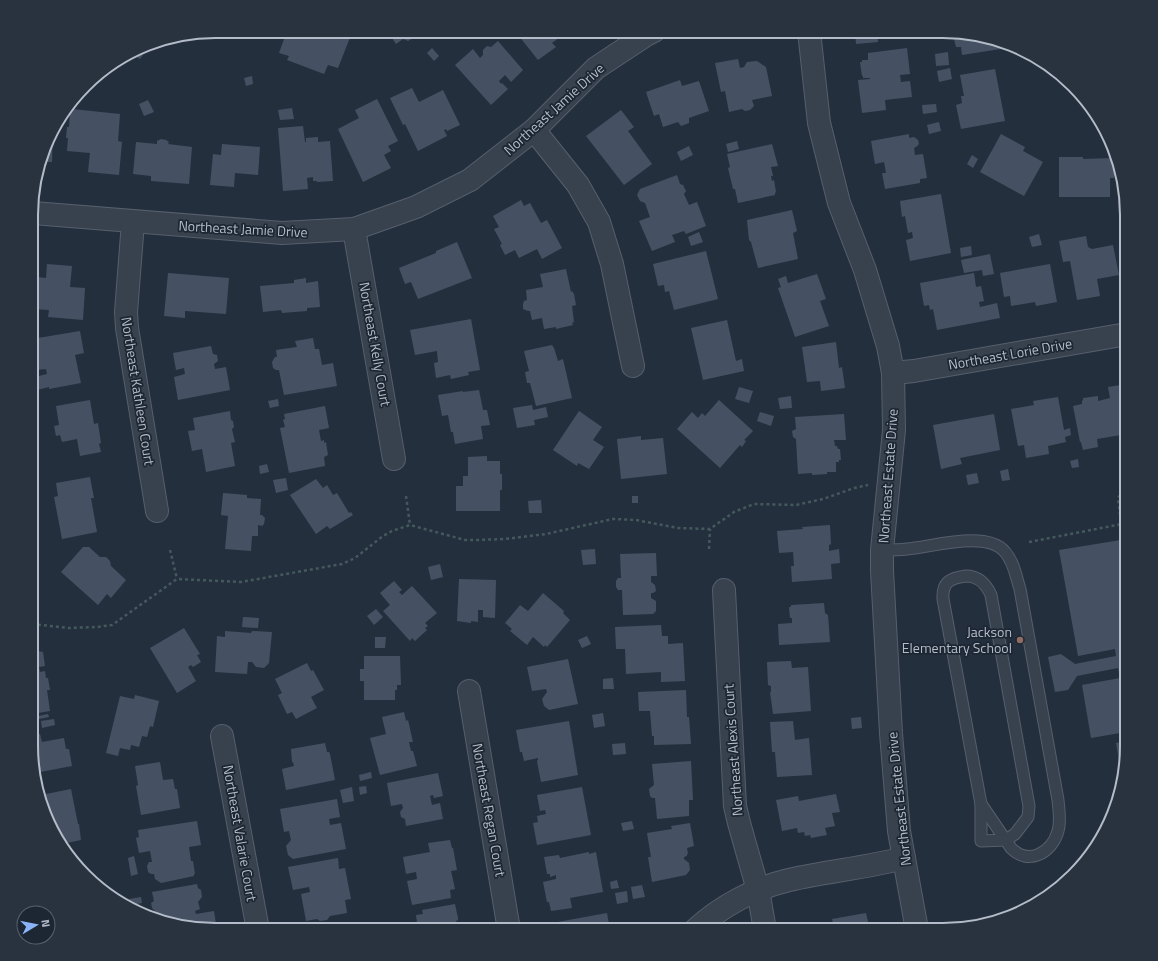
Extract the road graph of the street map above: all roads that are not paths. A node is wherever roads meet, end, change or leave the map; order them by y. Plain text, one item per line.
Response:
1 (641, 38) edge
2 (810, 38) edge
3 (534, 130) junction
4 (38, 213) edge
5 (132, 222) junction
6 (354, 229) junction
7 (1120, 335) edge
8 (633, 366) dead end
9 (892, 373) junction
10 (394, 459) dead end
11 (157, 511) dead end
12 (882, 550) junction
13 (724, 590) dead end
14 (468, 691) dead end
15 (222, 736) dead end
16 (981, 804) junction
17 (1006, 840) junction
18 (904, 858) junction
19 (758, 890) junction
20 (257, 923) edge
21 (508, 923) edge
22 (702, 923) edge
23 (764, 923) edge
24 (916, 923) edge

1 - 3 street, Northeast Jamie Drive
2 - 9 street, Northeast Estate Drive
3 - 6 street, Northeast Jamie Drive
3 - 8 street
4 - 5 street, Northeast Jamie Drive
5 - 6 street, Northeast Jamie Drive
5 - 11 street, Northeast Kathleen Court
6 - 10 street, Northeast Kelly Court
7 - 9 street, Northeast Lorie Drive
9 - 12 street, Northeast Estate Drive
12 - 17 lane
12 - 18 street, Northeast Estate Drive
13 - 19 street, Northeast Alexis Court
14 - 21 street, Northeast Regan Court
15 - 20 street, Northeast Valarie Court
16 - 17 lane
16 - 17 lane
16 - 17 lane
18 - 19 street
18 - 24 street, Northeast Estate Drive
19 - 22 street
19 - 23 street, Northeast Alexis Court

